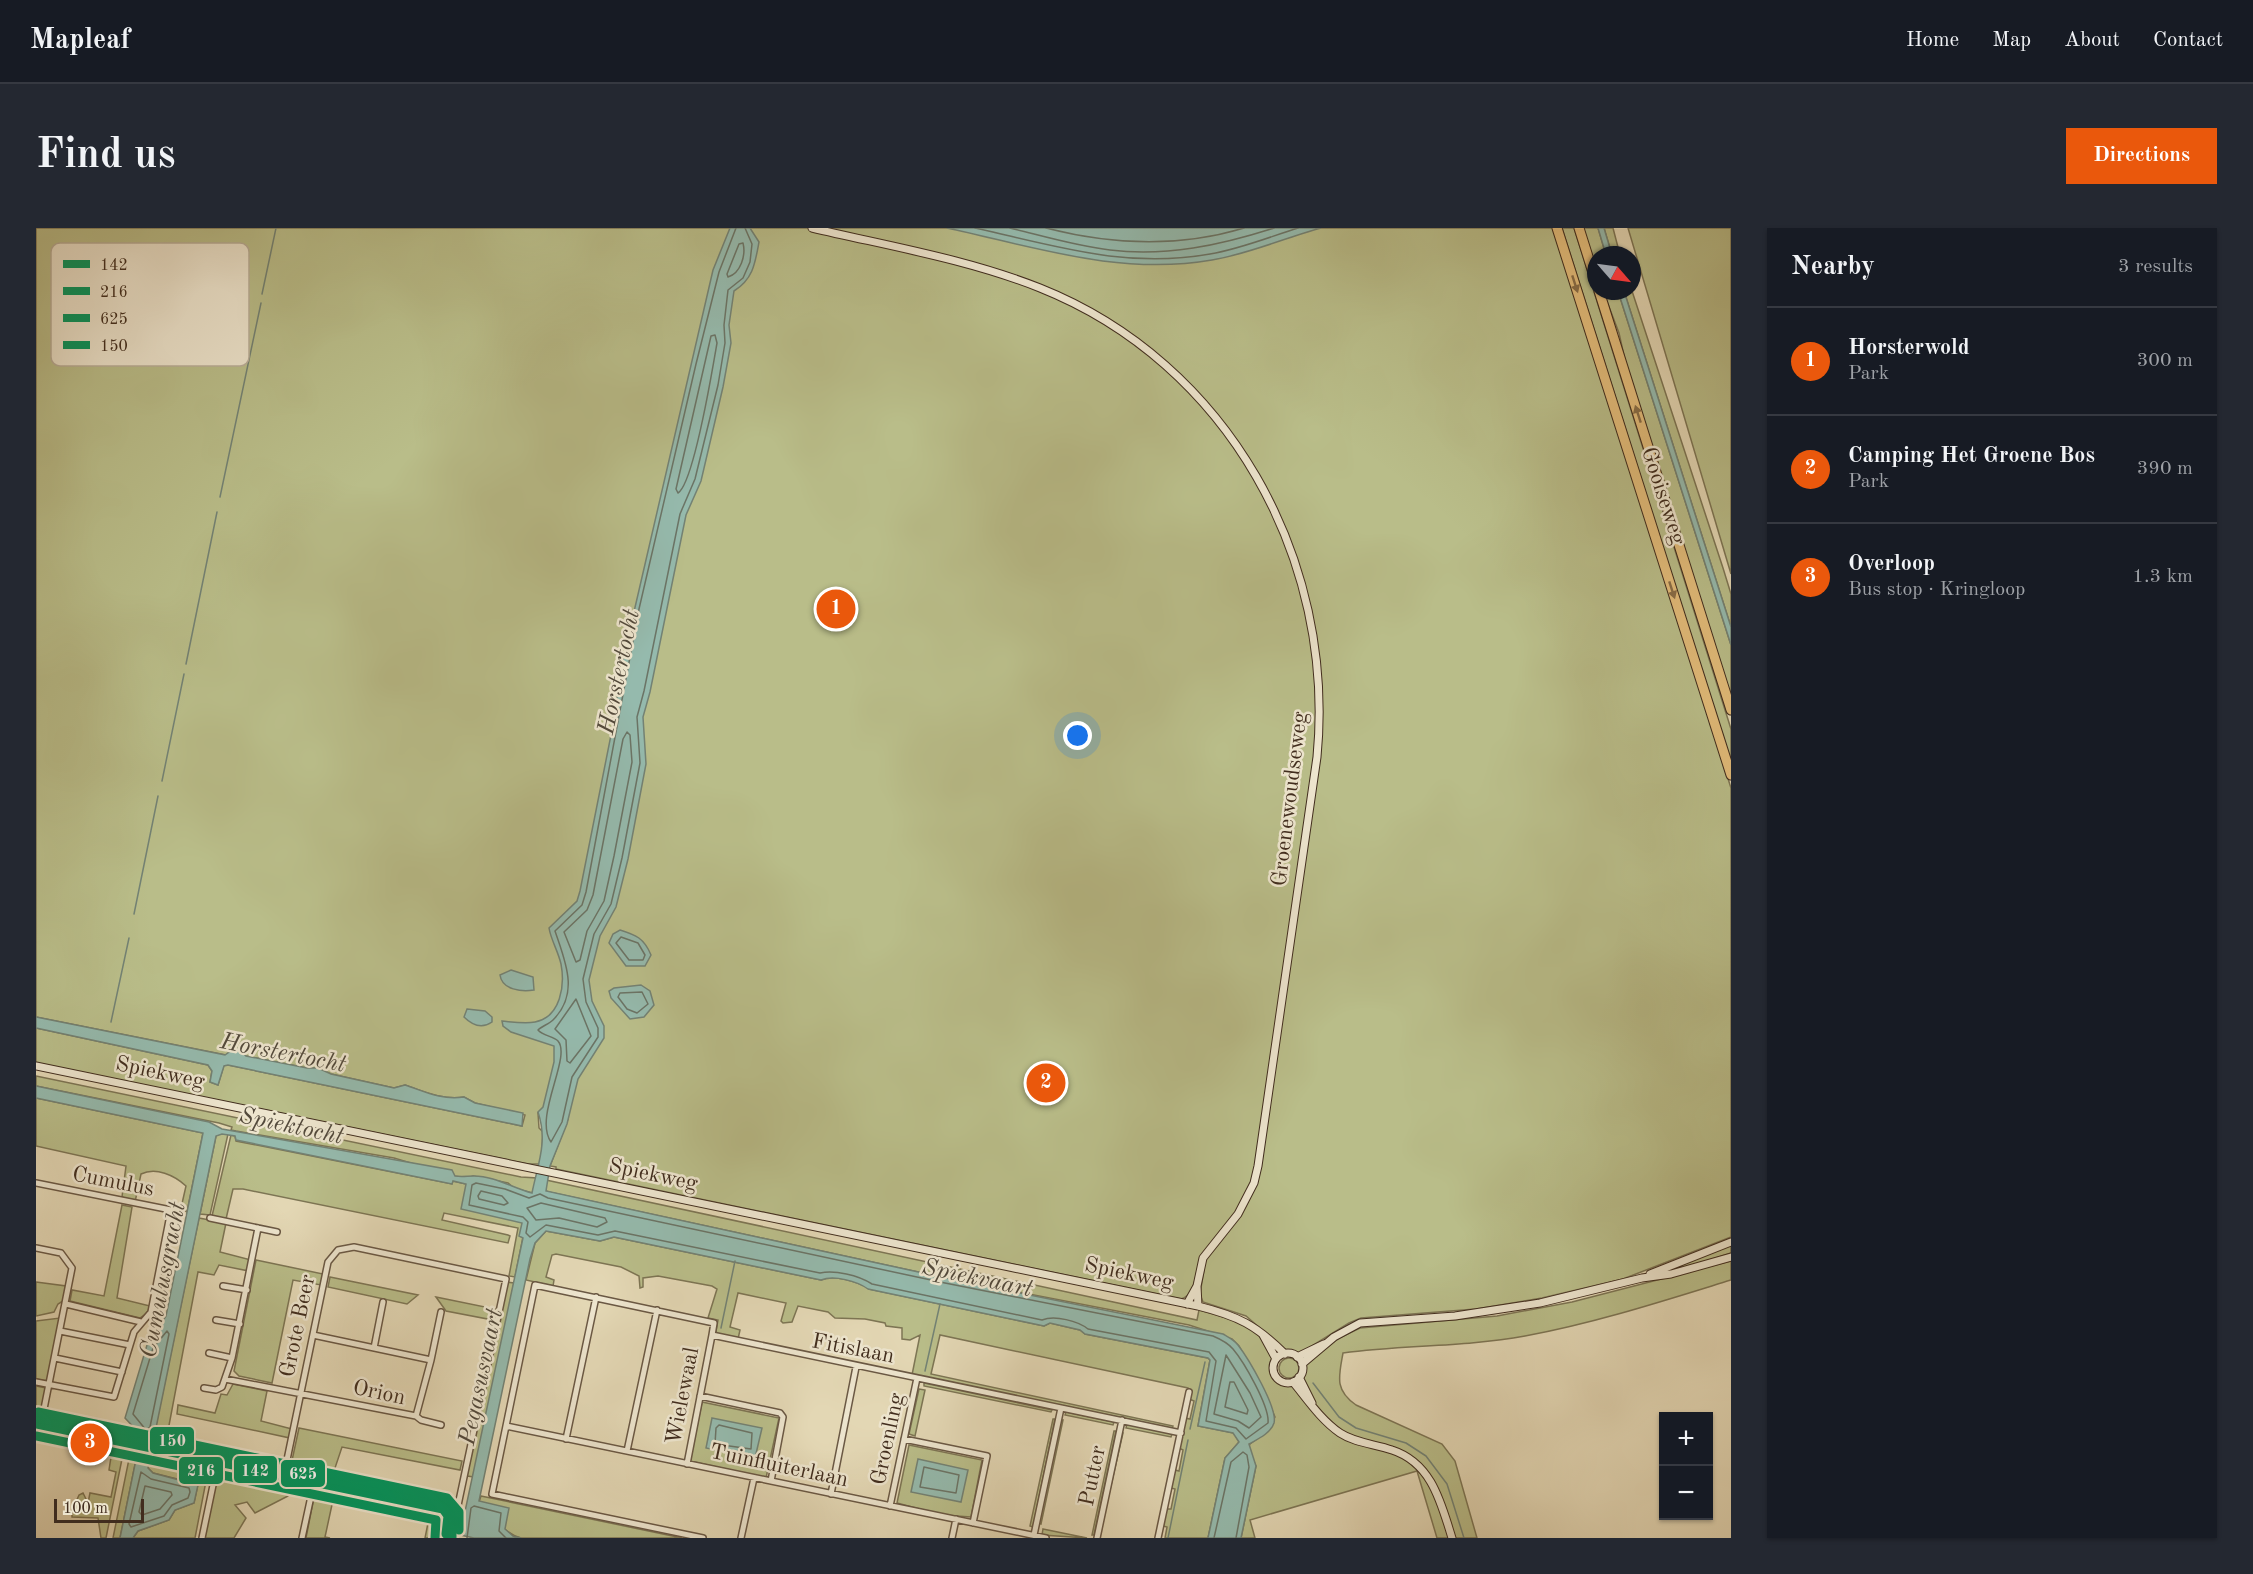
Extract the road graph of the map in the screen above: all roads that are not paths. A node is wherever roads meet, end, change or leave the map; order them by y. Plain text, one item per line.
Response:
1 (812, 228) edge
2 (1557, 228) edge
3 (1579, 228) edge
4 (1587, 253) edge
5 (1602, 300) edge
6 (1731, 710) edge
7 (1731, 775) edge
8 (36, 1066) edge
9 (36, 1183) edge
10 (210, 1218) dead end
11 (258, 1228) junction
12 (277, 1232) dead end
13 (1731, 1242) edge
14 (36, 1248) edge
15 (1731, 1257) edge
16 (1642, 1278) junction
17 (223, 1286) dead end
18 (1197, 1286) junction
19 (247, 1290) junction
20 (596, 1297) junction
21 (383, 1302) dead end
22 (66, 1304) junction
23 (1187, 1304) junction
24 (1198, 1306) junction
25 (657, 1310) junction
26 (441, 1312) dead end
27 (216, 1320) dead end
28 (141, 1322) junction
29 (240, 1324) junction
30 (60, 1330) junction
31 (1260, 1330) junction
32 (313, 1335) junction
33 (712, 1335) junction
34 (1326, 1343) junction
35 (130, 1345) junction
36 (374, 1348) junction
37 (209, 1353) dead end
38 (1285, 1354) junction
39 (1297, 1357) junction
40 (54, 1358) junction
41 (232, 1358) junction
42 (431, 1359) junction
43 (1276, 1359) junction
44 (1302, 1364) junction
45 (856, 1367) junction
46 (122, 1372) junction
47 (917, 1378) junction
48 (225, 1379) junction
49 (1296, 1379) junction
50 (36, 1382) edge
51 (49, 1384) junction
52 (204, 1388) dead end
53 (1189, 1392) dead end
54 (301, 1393) junction
55 (700, 1396) junction
56 (1061, 1408) junction
57 (416, 1416) junction
58 (1122, 1420) junction
59 (441, 1425) dead end
60 (506, 1426) junction
61 (38, 1427) edge
62 (1180, 1432) junction
63 (566, 1439) junction
64 (904, 1439) junction
65 (627, 1451) junction
66 (172, 1455) junction
67 (687, 1464) junction
68 (217, 1465) junction
69 (284, 1474) junction
70 (754, 1478) junction
71 (771, 1481) junction
72 (313, 1487) junction
73 (331, 1488) junction
74 (831, 1494) junction
75 (458, 1504) junction
76 (890, 1506) junction
77 (445, 1517) junction
78 (956, 1519) junction
79 (973, 1523) junction
80 (1034, 1535) junction
81 (202, 1538) edge
82 (302, 1538) edge
83 (440, 1538) edge
84 (450, 1538) edge
85 (703, 1538) edge
86 (741, 1538) edge
87 (952, 1538) edge
88 (1046, 1538) edge
89 (1097, 1538) edge
90 (1158, 1538) edge
91 (1452, 1538) edge

1 - 18 main road, Groenewoudseweg
2 -> 7 highway, Gooiseweg
3 - 4 highway
6 -> 5 highway, Gooiseweg
8 - 23 main road, Spiekweg
9 - 28 street, Cumulus
10 - 11 street
11 - 12 street
11 - 19 street
13 - 16 main road
14 - 22 street
15 - 16 main road
16 - 34 main road
17 - 19 street
18 - 23 main road, Groenewoudseweg
18 - 24 main road, Groenewoudseweg
19 - 29 street
20 - 25 street
20 - 60 street
20 - 63 street
21 - 36 street
22 - 28 street
22 - 30 street
23 - 24 main road, Spiekweg
24 - 31 main road, Spiekweg
25 - 33 street
25 - 65 street
26 - 42 street
27 - 29 street
28 - 35 street, Cumulus
29 - 41 street
30 - 35 street
30 - 40 street
31 - 38 main road, Spiekweg
31 - 43 main road
32 - 36 street, Orion
32 - 54 street, Grote Beer
32 - 75 street, Grote Beer
33 - 45 street, Fitislaan
33 - 55 street, Wielewaal
34 - 39 main road
34 - 44 main road
35 - 46 street, Cumulus
36 - 42 street, Orion
37 - 41 street
38 - 39 main road
38 - 43 main road
39 - 44 main road
40 - 46 street
40 - 51 street
41 - 48 street
42 - 57 street, Orion
43 - 49 main road
44 - 49 main road
45 - 47 street, Fitislaan
45 - 74 street
46 - 51 street, Cumulus
47 - 56 street, Fitislaan
47 - 64 street, Groenling
48 - 52 street
48 - 54 street, Orion
49 - 91 main road
50 - 51 street
51 - 61 street
53 - 62 street
54 - 57 street, Orion
54 - 69 street, Grote Beer
55 - 67 street, Wielewaal
55 - 71 street
56 - 58 street, Fitislaan
56 - 80 street
57 - 59 street
58 - 62 street, Fitislaan
58 - 89 street, Putter
60 - 63 street, Tuinfluiterlaan
60 - 85 street
61 - 66 main road
62 - 90 street
63 - 65 street, Tuinfluiterlaan
64 - 76 street, Groenling
64 - 79 street
65 - 67 street, Tuinfluiterlaan
66 - 68 main road
66 - 69 street
67 - 70 street, Tuinfluiterlaan
68 - 69 main road
68 - 81 street
69 - 72 main road
69 - 73 main road
70 - 71 street, Tuinfluiterlaan
70 - 86 street
71 - 74 street, Tuinfluiterlaan
72 - 73 main road
72 - 82 street
73 - 75 street
73 - 77 main road
74 - 76 street, Tuinfluiterlaan
75 - 77 street
76 - 78 street, Tuinfluiterlaan
77 - 83 main road
77 - 84 main road
78 - 79 street, Tuinfluiterlaan
78 - 87 street
79 - 80 street, Tuinfluiterlaan
80 - 88 street, Tuinfluiterlaan

